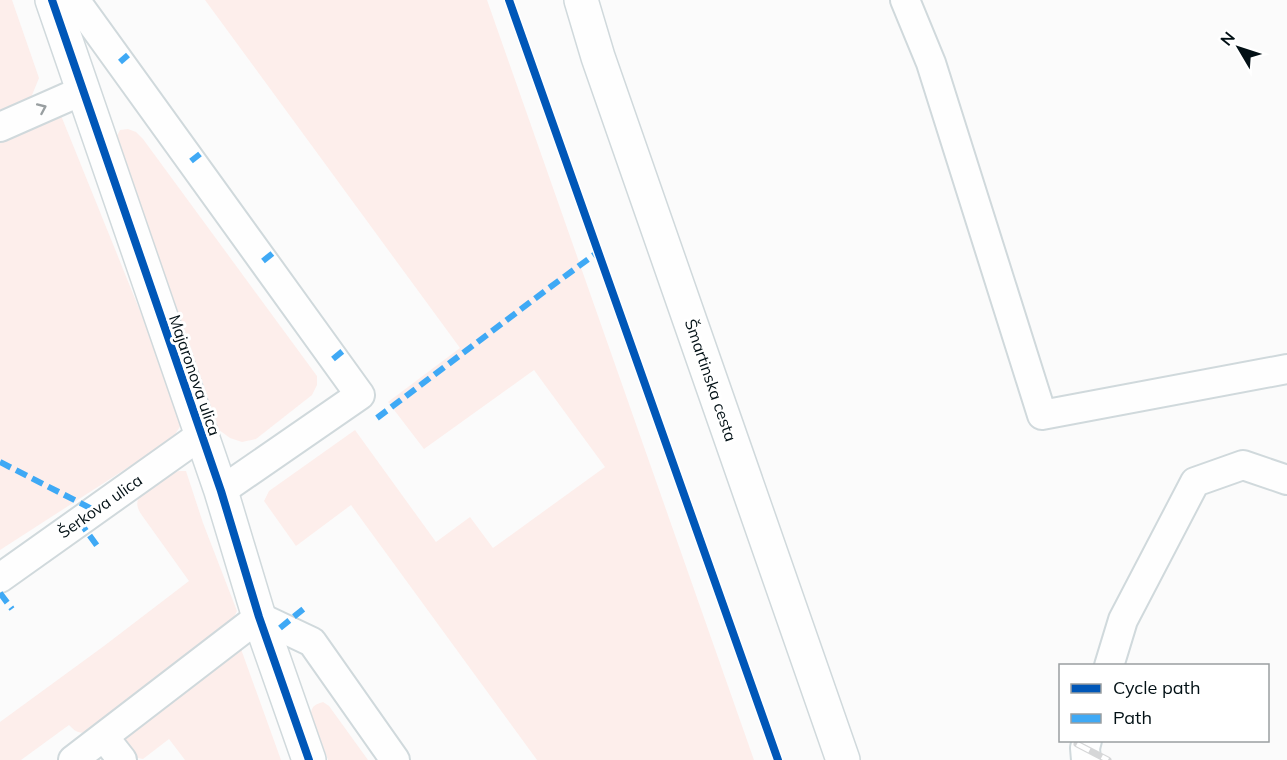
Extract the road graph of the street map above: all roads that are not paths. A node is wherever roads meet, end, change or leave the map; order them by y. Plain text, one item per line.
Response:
1 (52, 0) edge
2 (75, 0) edge
3 (581, 0) edge
4 (905, 0) edge
5 (84, 90) junction
6 (0, 127) edge
7 (1287, 369) edge
8 (201, 435) junction
9 (1287, 480) edge
10 (220, 491) junction
11 (0, 578) edge
12 (259, 618) junction
13 (1110, 664) edge
14 (104, 737) junction
15 (1087, 742) edge
16 (73, 760) edge
17 (122, 760) edge
18 (309, 760) edge
19 (395, 760) edge
20 (843, 760) edge
21 (1086, 760) edge

1 - 5 street, Majaronova ulica
2 - 10 lane
3 - 20 street, Šmartinska cesta
4 - 7 lane
6 -> 5 lane
5 - 8 street, Majaronova ulica
8 - 10 street, Majaronova ulica
8 - 11 lane, Šerkova ulica
9 - 13 lane
10 - 12 street, Majaronova ulica
12 - 14 lane
12 - 18 street, Majaronova ulica
12 - 19 lane
14 - 16 lane
14 - 17 lane
15 - 21 lane

